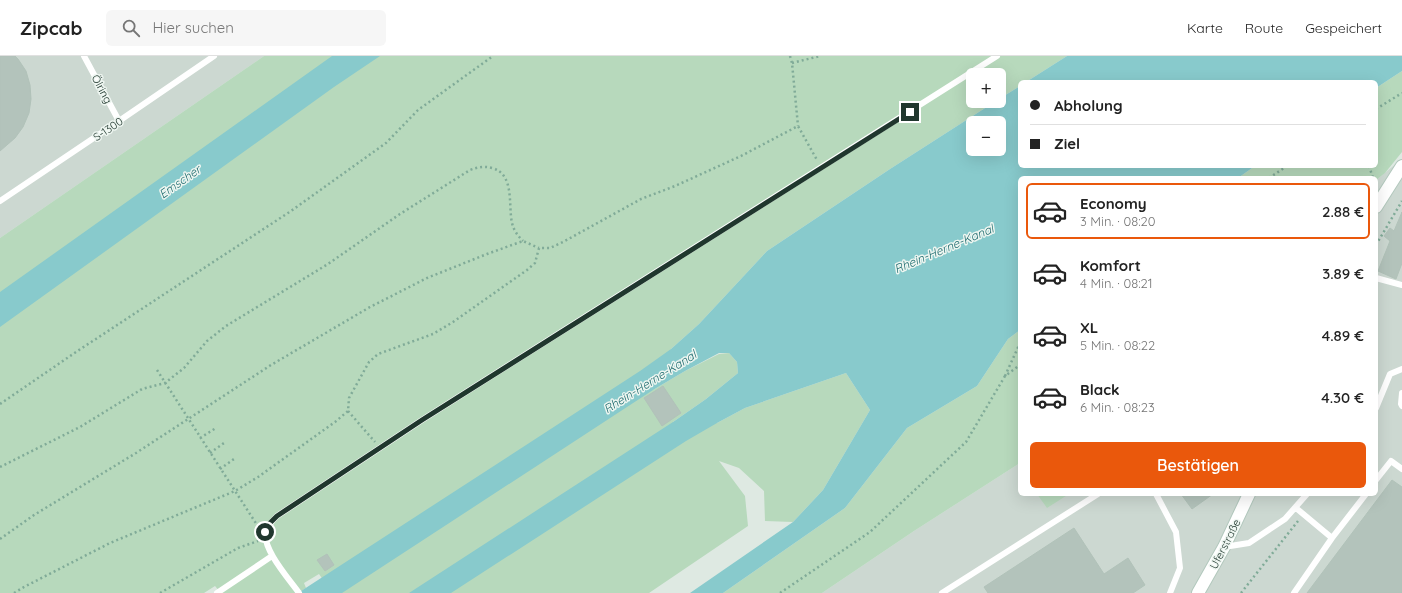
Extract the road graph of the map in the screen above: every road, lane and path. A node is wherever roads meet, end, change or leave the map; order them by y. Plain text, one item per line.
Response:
1 (84, 56) edge
2 (214, 56) edge
3 (493, 56) edge
4 (790, 56) edge
5 (820, 56) edge
6 (997, 56) edge
7 (792, 63) junction
8 (1402, 93) edge
9 (1378, 108) edge
10 (119, 121) junction
11 (798, 126) junction
12 (1402, 166) edge
13 (822, 167) junction
14 (1284, 168) edge
15 (1272, 176) edge
16 (0, 201) edge
17 (1402, 201) edge
18 (1378, 204) edge
19 (523, 241) junction
20 (1378, 242) edge
21 (539, 248) junction
22 (1378, 279) edge
23 (1402, 285) edge
24 (1018, 347) edge
25 (1018, 366) edge
26 (1402, 369) edge
27 (157, 370) dead end
28 (1005, 376) junction
29 (165, 383) junction
30 (1402, 393) edge
31 (1378, 403) edge
32 (0, 404) edge
33 (1402, 406) edge
34 (348, 411) junction
35 (188, 420) junction
36 (216, 428) dead end
37 (200, 438) junction
38 (224, 443) dead end
39 (380, 448) junction
40 (210, 453) junction
41 (234, 459) dead end
42 (0, 467) edge
43 (220, 469) junction
44 (1402, 469) edge
45 (1378, 477) edge
46 (235, 491) junction
47 (1095, 496) edge
48 (1157, 496) edge
49 (1248, 496) edge
50 (1305, 496) edge
51 (1364, 496) edge
52 (1296, 508) junction
53 (1303, 514) junction
54 (265, 535) junction
55 (1332, 538) junction
56 (0, 539) edge
57 (1224, 548) junction
58 (272, 556) junction
59 (298, 591) edge
60 (14, 593) edge
61 (160, 593) edge
62 (217, 593) edge
63 (780, 593) edge
64 (942, 593) edge
65 (1170, 593) edge
66 (1198, 593) edge
67 (1241, 593) edge
68 (1294, 593) edge

1 - 10 lane, Ölring
2 - 10 lane, S-1300
3 - 32 path
4 - 7 path
5 - 7 path
6 - 13 lane
7 - 11 path
8 - 9 path
10 - 16 lane, S-1300
11 - 13 path
11 - 21 path
12 - 18 main road
13 - 39 lane
14 - 15 path
17 - 20 path
19 - 21 path
19 - 29 path
19 - 35 path
21 - 34 path
22 - 23 lane
24 - 28 path
25 - 28 path
26 - 31 lane
27 - 29 path
28 - 63 path
29 - 35 path
29 - 42 path
30 - 33 lane
34 - 39 path
34 - 46 path
35 - 37 path
35 - 56 path
36 - 37 path
37 - 40 path
38 - 40 path
39 - 54 lane
40 - 43 path
41 - 43 path
43 - 46 path
44 - 45 lane
46 - 54 path
46 - 60 path
47 - 64 lane
48 - 65 lane
49 - 57 main road, Uferstraße
50 - 52 lane
51 - 55 lane
52 - 53 lane
52 - 57 lane
53 - 55 lane
53 - 67 path
54 - 58 lane
54 - 61 path
55 - 68 lane
57 - 66 main road, Uferstraße
58 - 59 lane
58 - 62 lane

